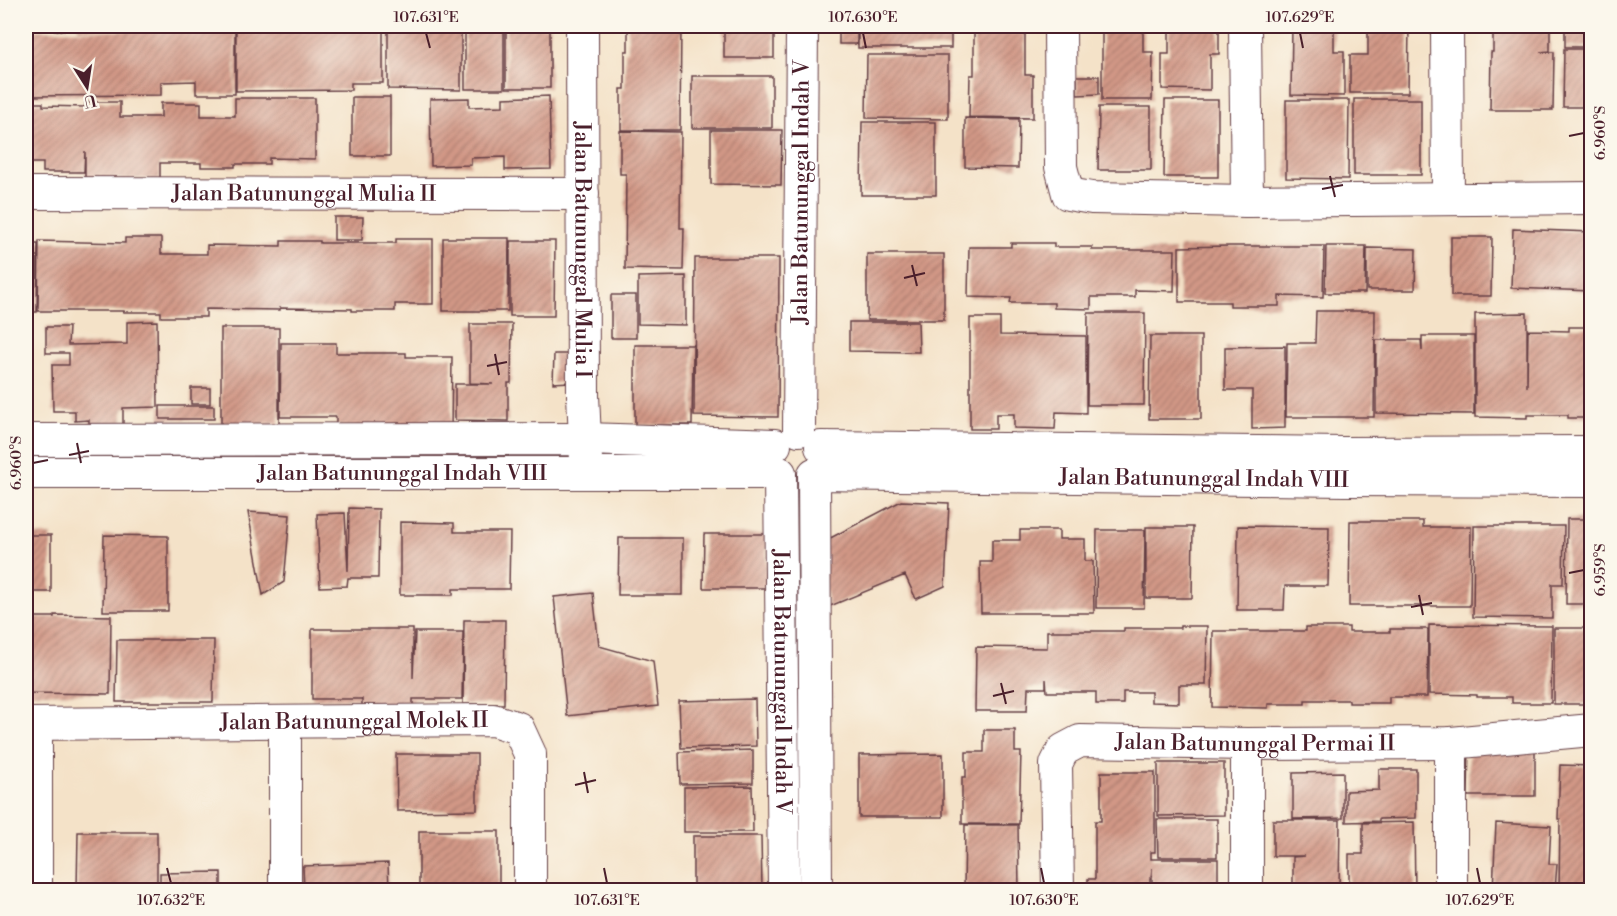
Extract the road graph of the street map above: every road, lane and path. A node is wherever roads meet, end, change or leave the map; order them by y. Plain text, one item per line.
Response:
1 (582, 26) edge
2 (802, 26) edge
3 (1059, 26) edge
4 (1245, 26) edge
5 (1447, 26) edge
6 (26, 193) edge
7 (583, 194) junction
8 (1592, 198) edge
9 (1448, 199) junction
10 (1247, 201) junction
11 (26, 440) edge
12 (585, 440) junction
13 (1592, 452) edge
14 (798, 454) junction
15 (1344, 467) junction
16 (586, 472) junction
17 (26, 473) edge
18 (1592, 481) edge
19 (285, 723) junction
20 (31, 724) edge
21 (1592, 730) edge
22 (1451, 743) junction
23 (1246, 744) junction
24 (36, 891) edge
25 (285, 891) edge
26 (530, 891) edge
27 (784, 891) edge
28 (816, 891) edge
29 (1058, 891) edge
30 (1247, 891) edge
31 (1451, 891) edge

1 - 7 street, Jalan Batununggal Mulia I
2 - 14 street, Jalan Batununggal Indah V
3 - 10 street
4 - 10 street
5 - 9 street
6 - 7 street, Jalan Batununggal Mulia II
7 - 12 street, Jalan Batununggal Mulia I
8 - 9 street
9 - 10 street
11 - 12 street, Jalan Batununggal Indah VIII
12 - 14 street, Jalan Batununggal Indah VIII
12 - 16 street, Jalan Batununggal Mulia I
13 - 15 street, Jalan Batununggal Indah VIII
14 - 15 street, Jalan Batununggal Indah VIII
14 - 16 street, Jalan Batununggal Indah VIII
14 - 27 street, Jalan Batununggal Indah V
14 - 28 street, Jalan Batununggal Indah V
15 - 18 street, Jalan Batununggal Indah VIII
16 - 17 street, Jalan Batununggal Indah VIII
19 - 20 street, Jalan Batununggal Molek II
19 - 25 street
19 - 26 street, Jalan Batununggal Molek II
20 - 24 street
21 - 22 street, Jalan Batununggal Permai II
22 - 23 street, Jalan Batununggal Permai II
22 - 31 street
23 - 29 street, Jalan Batununggal Permai II
23 - 30 street

